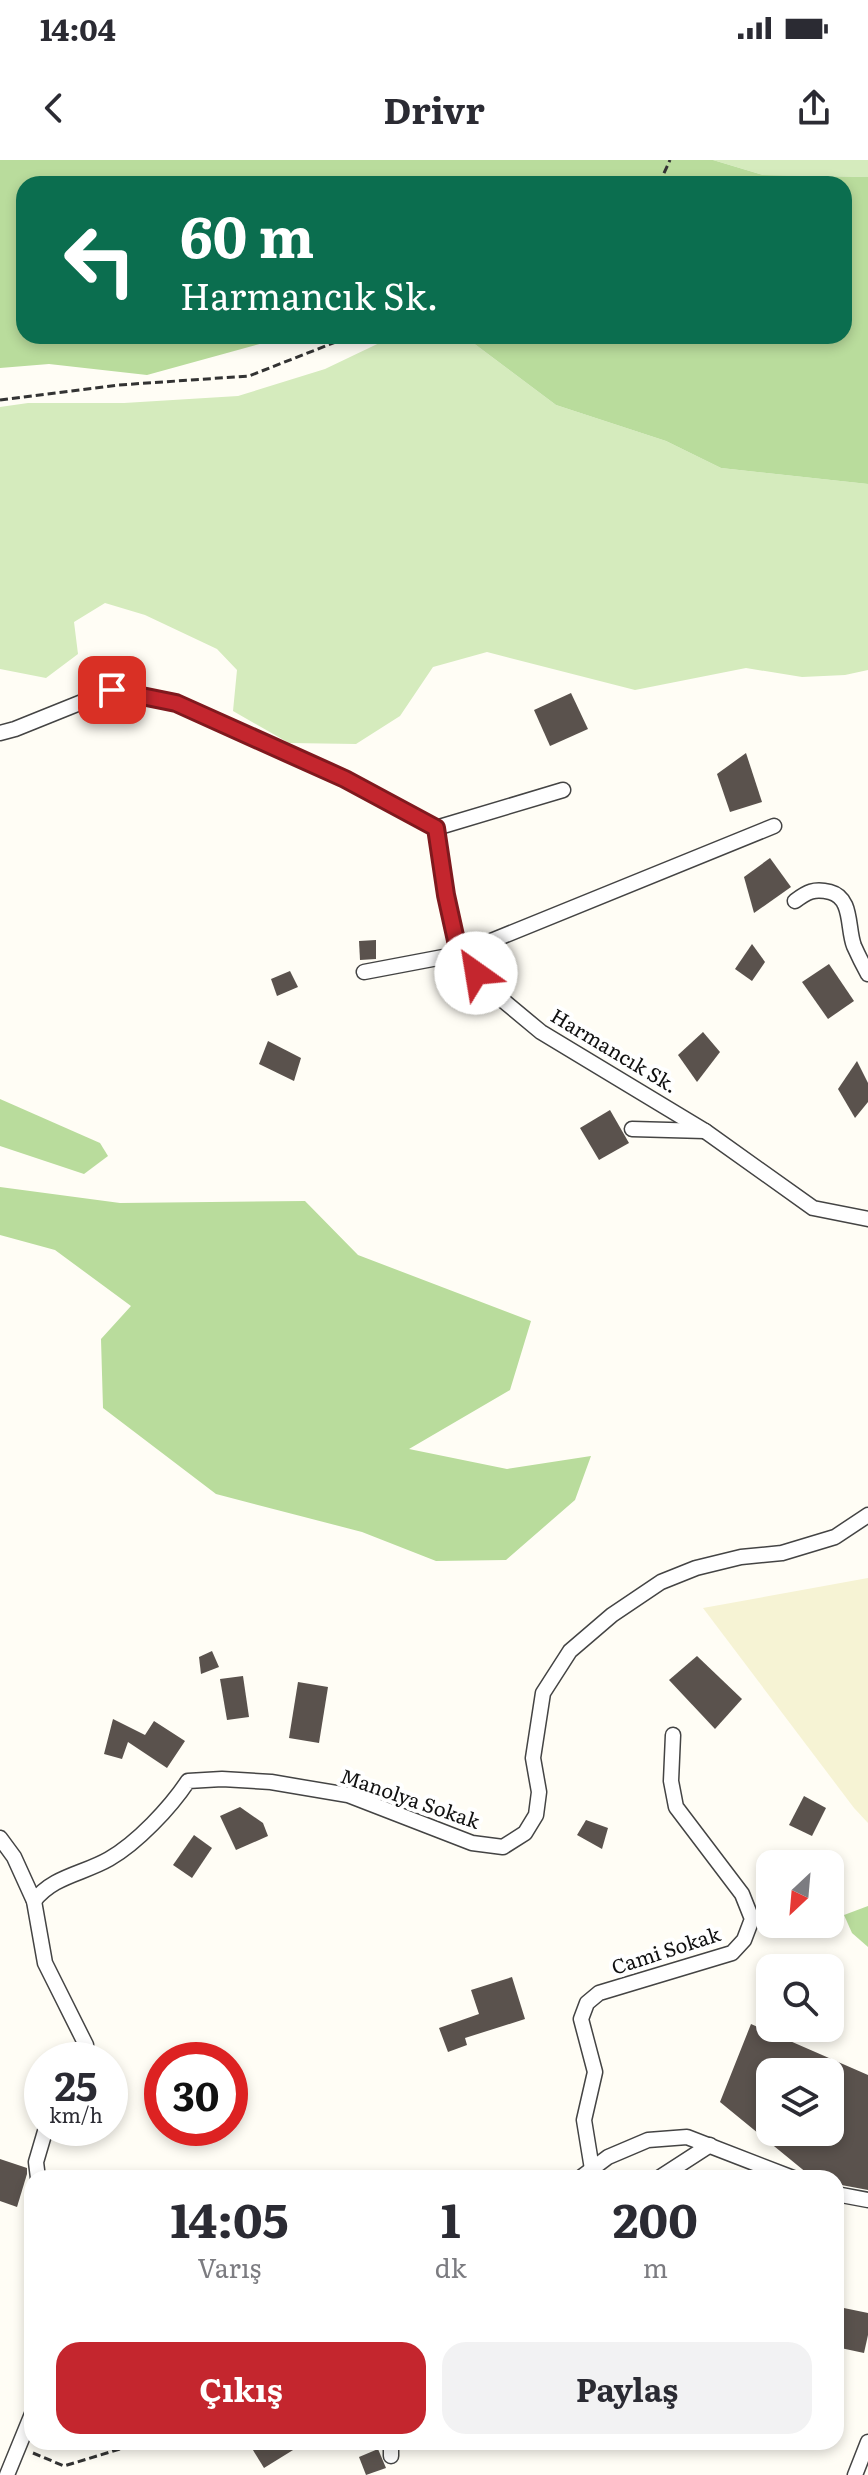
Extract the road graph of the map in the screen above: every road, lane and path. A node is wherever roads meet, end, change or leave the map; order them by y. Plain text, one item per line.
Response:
1 (331, 344) edge
2 (0, 400) edge
3 (0, 733) edge
4 (563, 790) dead end
5 (774, 826) dead end
6 (436, 828) junction
7 (795, 901) dead end
8 (459, 954) junction
9 (364, 972) dead end
10 (868, 974) edge
11 (632, 1129) dead end
12 (705, 1131) junction
13 (868, 1219) edge
14 (868, 1515) edge
15 (673, 1735) dead end
16 (0, 1838) edge
17 (34, 1901) junction
18 (84, 2042) edge
19 (710, 2145) junction
20 (41, 2146) edge
21 (37, 2170) edge
22 (586, 2170) edge
23 (590, 2170) edge
24 (671, 2170) edge
25 (773, 2170) edge
26 (844, 2196) edge
27 (868, 2200) edge
28 (24, 2431) edge
29 (868, 2442) edge
30 (17, 2446) junction
31 (24, 2449) edge
32 (26, 2450) edge
33 (117, 2450) edge
34 (7, 2475) edge
35 (855, 2475) edge

1 - 2 path
3 - 6 street
4 - 6 street
5 - 8 street
6 - 8 street, Harmancık Sk.
7 - 10 street
8 - 9 street
8 - 12 street, Harmancık Sk.
11 - 12 street
12 - 13 street, Harmancık Sk.
14 - 17 street, Manolya Sokak
15 - 22 street, Cami Sokak
16 - 17 street
17 - 18 street
19 - 23 street
19 - 24 street
19 - 25 street
20 - 21 street
26 - 27 street
28 - 30 street
29 - 35 street
30 - 31 path
30 - 34 street
32 - 33 path

